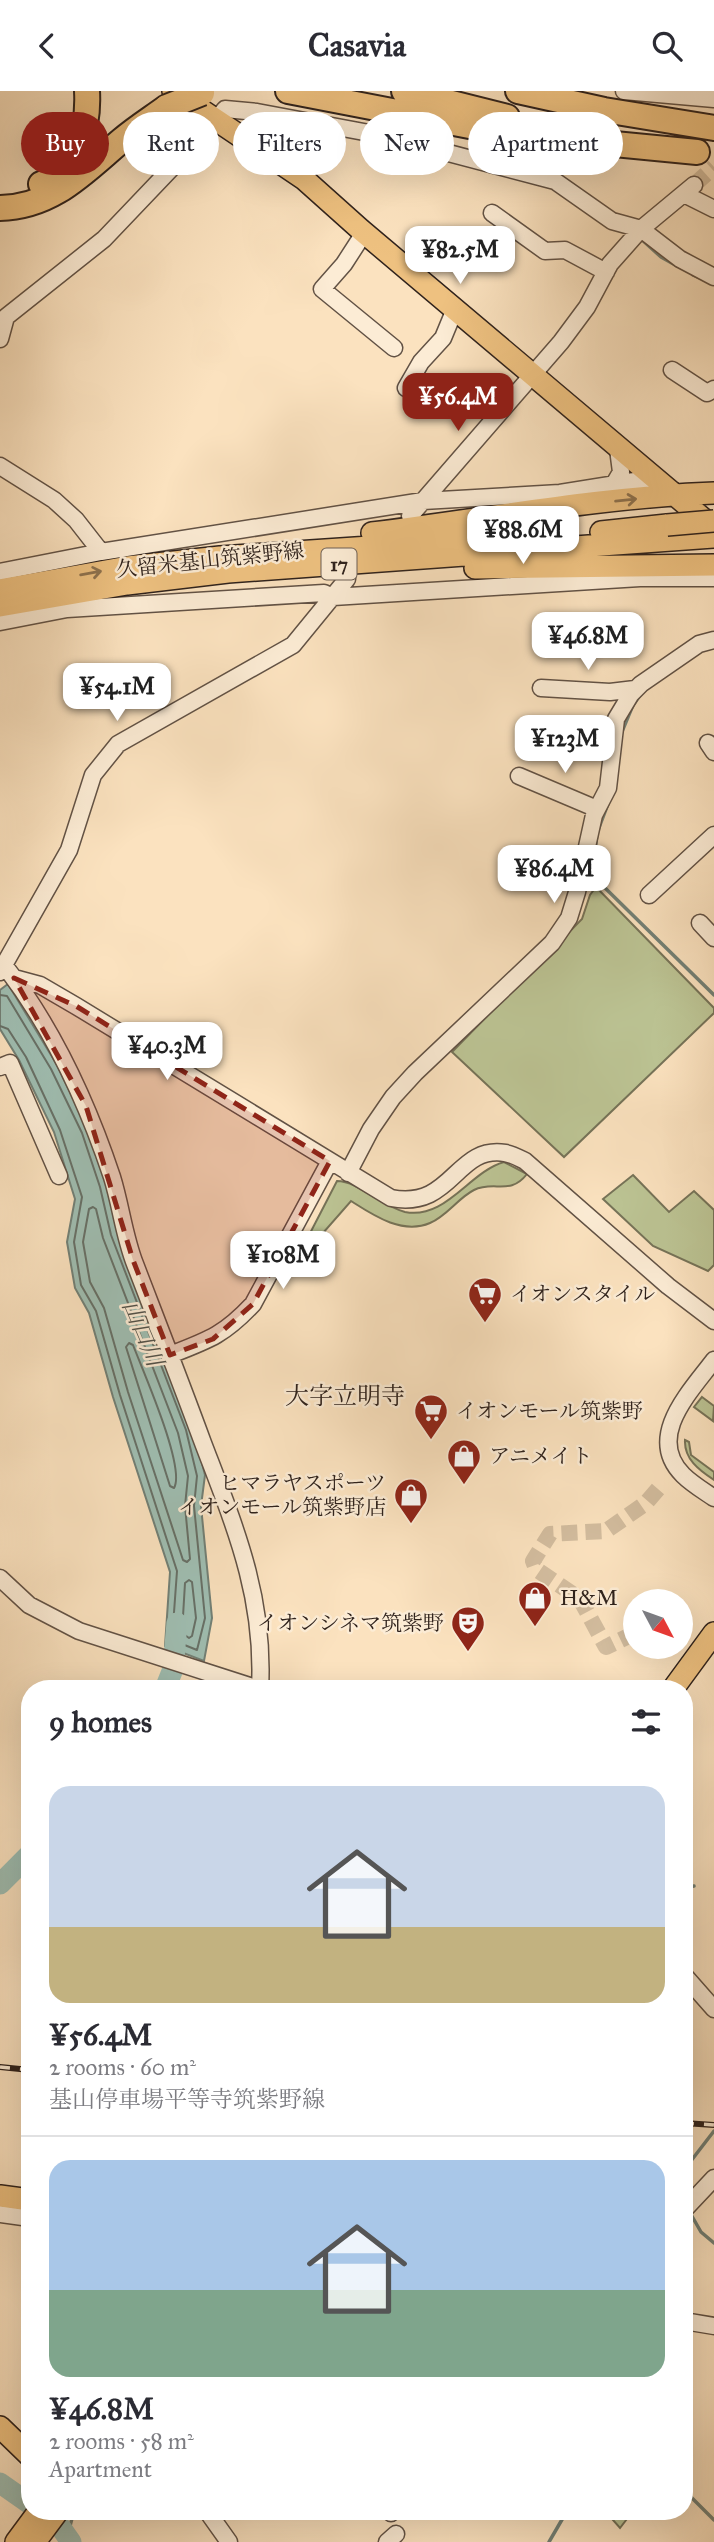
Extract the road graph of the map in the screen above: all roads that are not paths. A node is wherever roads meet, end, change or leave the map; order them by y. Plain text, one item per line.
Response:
1 (87, 91) edge
2 (288, 91) edge
3 (404, 91) edge
4 (517, 91) edge
5 (624, 91) edge
6 (206, 92) edge
7 (170, 99) edge
8 (714, 99) edge
9 (200, 112) edge
10 (219, 116) edge
11 (219, 121) edge
12 (714, 128) edge
13 (706, 153) edge
14 (164, 175) edge
15 (0, 194) edge
16 (0, 208) edge
17 (714, 209) edge
18 (492, 213) dead end
19 (641, 229) junction
20 (364, 233) junction
21 (606, 272) junction
22 (714, 277) edge
23 (455, 309) junction
24 (0, 339) edge
25 (394, 348) dead end
26 (672, 370) dead end
27 (533, 375) junction
28 (406, 388) dead end
29 (714, 389) edge
30 (618, 449) junction
31 (0, 466) edge
32 (714, 483) edge
33 (614, 484) junction
34 (714, 493) edge
35 (674, 494) junction
36 (423, 501) junction
37 (410, 516) dead end
38 (714, 521) edge
39 (714, 528) edge
40 (674, 532) junction
41 (714, 537) edge
42 (101, 552) junction
43 (220, 557) junction
44 (322, 565) junction
45 (714, 565) edge
46 (0, 572) edge
47 (714, 578) edge
48 (347, 579) dead end
49 (0, 590) edge
50 (333, 597) junction
51 (0, 606) edge
52 (0, 622) edge
53 (714, 640) edge
54 (541, 688) dead end
55 (635, 689) junction
56 (519, 776) dead end
57 (597, 809) junction
58 (714, 835) edge
59 (649, 895) dead end
60 (700, 923) dead end
61 (714, 938) edge
62 (6, 972) edge
63 (0, 1067) edge
64 (330, 1161) junction
65 (348, 1173) junction
66 (59, 1176) dead end
67 (714, 1321) edge
68 (170, 1355) junction
69 (714, 1360) edge
70 (714, 1498) edge
71 (0, 1578) edge
72 (714, 1633) edge
73 (230, 1680) edge
74 (259, 1680) edge
75 (680, 1680) edge
76 (693, 1985) edge
77 (714, 2009) edge
78 (714, 2178) edge
79 (0, 2196) edge
80 (21, 2199) edge
81 (693, 2200) edge
82 (0, 2214) edge
83 (21, 2217) edge
84 (693, 2322) edge
85 (714, 2326) edge
86 (0, 2427) edge
87 (21, 2447) edge
88 (32, 2520) edge
89 (51, 2520) edge
90 (213, 2520) edge
91 (16, 2542) edge
92 (35, 2542) edge
93 (229, 2542) edge

1 - 15 highway
2 - 13 highway
3 - 13 highway
4 - 12 highway
5 - 8 street
6 - 7 highway, bridge
7 - 9 main road
7 - 16 highway
10 - 19 street
11 - 20 main road
14 - 24 street
17 - 19 street
18 - 21 street
19 - 21 street
19 - 22 street
20 - 23 main road
20 - 25 street
21 - 27 street
23 - 27 main road
23 - 28 street
26 - 29 street
27 - 30 main road
27 - 36 street
30 - 33 street
30 - 35 main road
31 - 42 street
32 - 35 street
33 - 35 street
33 - 36 street
34 - 35 main road
35 - 39 main road
43 -> 35 main road
36 - 37 street
36 - 42 street
38 - 40 main road, 久留米基山筑紫野線 / 17, bridge
40 - 41 main road, 久留米基山筑紫野線 / 17
40 - 43 main road, 久留米基山筑紫野線 / 17
40 - 44 main road, 久留米基山筑紫野線 / 17
42 - 46 street
49 -> 43 main road, 久留米基山筑紫野線 / 17
44 - 45 main road
44 - 51 main road, 久留米基山筑紫野線 / 17
47 - 50 street
48 - 50 street
50 - 52 street
50 - 62 street
53 - 55 street
54 - 55 street
55 - 57 street
56 - 57 street
57 - 65 street
58 - 59 street
60 - 61 street
62 - 64 street
62 - 68 street
63 - 66 street
64 - 65 street
64 - 68 street
65 - 67 street
68 - 74 street
69 - 70 street
71 - 73 street
72 - 75 main road
76 - 77 street
78 - 81 street
79 - 80 main road
82 - 83 street
84 - 85 street
86 - 87 main road
88 - 91 main road
89 - 92 main road
90 - 93 street

